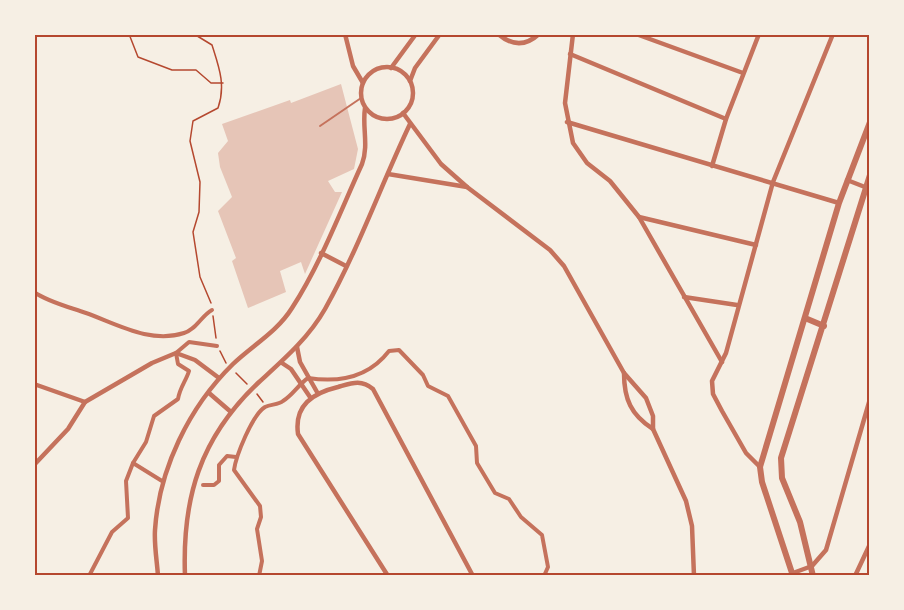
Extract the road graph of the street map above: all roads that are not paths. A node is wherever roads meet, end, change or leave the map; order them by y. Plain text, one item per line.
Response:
1 (345, 34) edge
2 (416, 34) edge
3 (440, 34) edge
4 (490, 34) edge
5 (539, 34) edge
6 (573, 34) edge
7 (636, 34) edge
8 (759, 34) edge
9 (833, 34) edge
10 (499, 35) edge
11 (570, 54) junction
12 (390, 68) junction
13 (743, 73) junction
14 (410, 81) junction
15 (363, 83) junction
16 (361, 98) junction
17 (366, 108) junction
18 (403, 113) junction
19 (726, 118) junction
20 (567, 122) junction
21 (870, 122) edge
22 (410, 124) junction
23 (320, 126) dead end
24 (711, 166) junction
25 (388, 174) junction
26 (870, 175) edge
27 (847, 180) junction
28 (773, 182) junction
29 (467, 187) junction
30 (867, 188) edge
31 (839, 203) junction
32 (639, 216) junction
33 (756, 245) junction
34 (321, 253) junction
35 (346, 266) junction
36 (34, 292) edge
37 (684, 297) junction
38 (737, 305) junction
39 (212, 310) road end
40 (805, 318) junction
41 (824, 326) junction
42 (184, 333) junction
43 (183, 345) junction
44 (217, 346) road end
45 (297, 347) junction
46 (176, 353) junction
47 (722, 362) junction
48 (282, 363) junction
49 (624, 373) junction
50 (219, 378) junction
51 (308, 378) junction
52 (300, 383) junction
53 (34, 384) edge
54 (316, 392) junction
55 (209, 393) junction
56 (310, 398) junction
57 (870, 399) edge
58 (85, 402) junction
59 (869, 405) edge
60 (231, 412) junction
61 (653, 429) junction
62 (236, 457) junction
63 (133, 463) junction
64 (34, 465) edge
65 (760, 467) junction
66 (162, 481) junction
67 (203, 486) dead end
68 (870, 544) edge
69 (812, 566) junction
70 (793, 574) edge
71 (89, 576) edge
72 (158, 576) edge
73 (185, 576) edge
74 (259, 576) edge
75 (388, 576) edge
76 (473, 576) edge
77 (544, 576) edge
78 (694, 576) edge
79 (813, 576) edge
80 (855, 576) edge

1 - 15 street
2 - 12 street
3 - 14 street
4 - 10 street
5 - 10 street
6 - 11 street
7 - 13 street
8 - 13 street
9 - 28 street
11 - 19 street
11 - 20 street
12 - 14 street
12 - 15 street
13 - 19 street
14 - 18 street
15 - 16 street
16 - 17 street
16 - 23 lane
17 - 18 street
17 - 34 street
18 - 22 street
19 - 24 street
20 - 24 street
20 - 32 street
21 - 27 street
22 - 25 street
22 - 29 street
24 - 28 street
25 - 29 street
25 - 35 street
26 - 30 street
27 - 30 street
27 - 31 street
28 - 31 street
28 - 33 street
29 - 49 street
30 - 41 street
31 - 40 street
32 - 33 street
32 - 37 street
33 - 38 street
34 - 35 street
34 - 50 street
35 - 45 street
36 - 42 street
37 - 38 street
37 - 47 street
38 - 47 street
39 - 42 street
40 - 41 street
40 - 65 street
41 - 69 street
42 - 43 street
43 - 44 street
43 - 46 street
45 - 48 street
45 - 51 street
46 - 50 street
46 - 58 street
46 - 63 street
47 - 65 street
48 - 52 street
48 - 60 street
49 - 61 street
49 - 61 street
50 - 55 street
51 - 52 street
51 - 54 street
51 - 77 street
52 - 56 street
52 - 62 street
53 - 58 street
54 - 56 street
54 - 76 street
55 - 60 street
55 - 66 street
56 - 75 street
57 - 59 street
58 - 64 street
59 - 69 street
60 - 73 street
61 - 78 street
62 - 67 street
62 - 74 street
63 - 66 street
63 - 71 street
65 - 70 street
66 - 72 street
68 - 80 street
69 - 70 street
69 - 79 street

